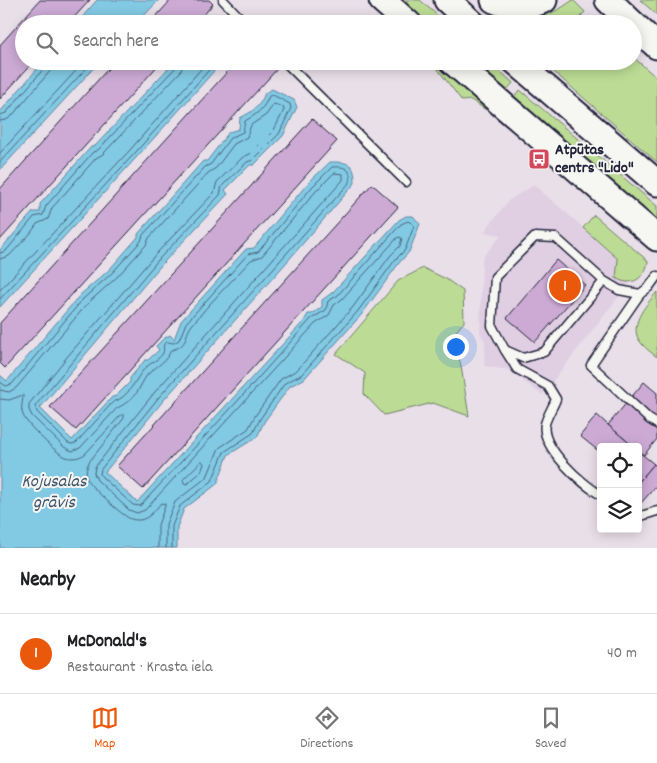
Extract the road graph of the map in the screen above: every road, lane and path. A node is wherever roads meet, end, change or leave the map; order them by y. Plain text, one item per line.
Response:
1 (223, 0) edge
2 (378, 0) edge
3 (382, 0) edge
4 (447, 0) edge
5 (494, 0) edge
6 (544, 0) edge
7 (608, 0) edge
8 (237, 15) edge
9 (397, 15) edge
10 (399, 15) edge
11 (463, 15) edge
12 (624, 15) edge
13 (642, 32) edge
14 (657, 46) edge
15 (293, 70) edge
16 (462, 70) edge
17 (525, 70) edge
18 (406, 182) dead end
19 (657, 183) edge
20 (657, 238) edge
21 (657, 276) edge
22 (604, 281) junction
23 (640, 294) junction
24 (505, 350) junction
25 (657, 424) edge
26 (597, 493) edge
27 (657, 511) edge
28 (642, 516) edge

1 - 8 lane
2 - 9 lane
3 - 10 highway
4 - 11 highway
5 - 6 highway
7 - 12 highway
13 - 14 highway
15 - 18 lane
16 - 20 highway
17 - 19 highway
21 - 23 lane
22 - 23 lane
22 - 24 lane
22 - 24 lane
23 - 25 lane
24 - 26 lane
27 - 28 lane

